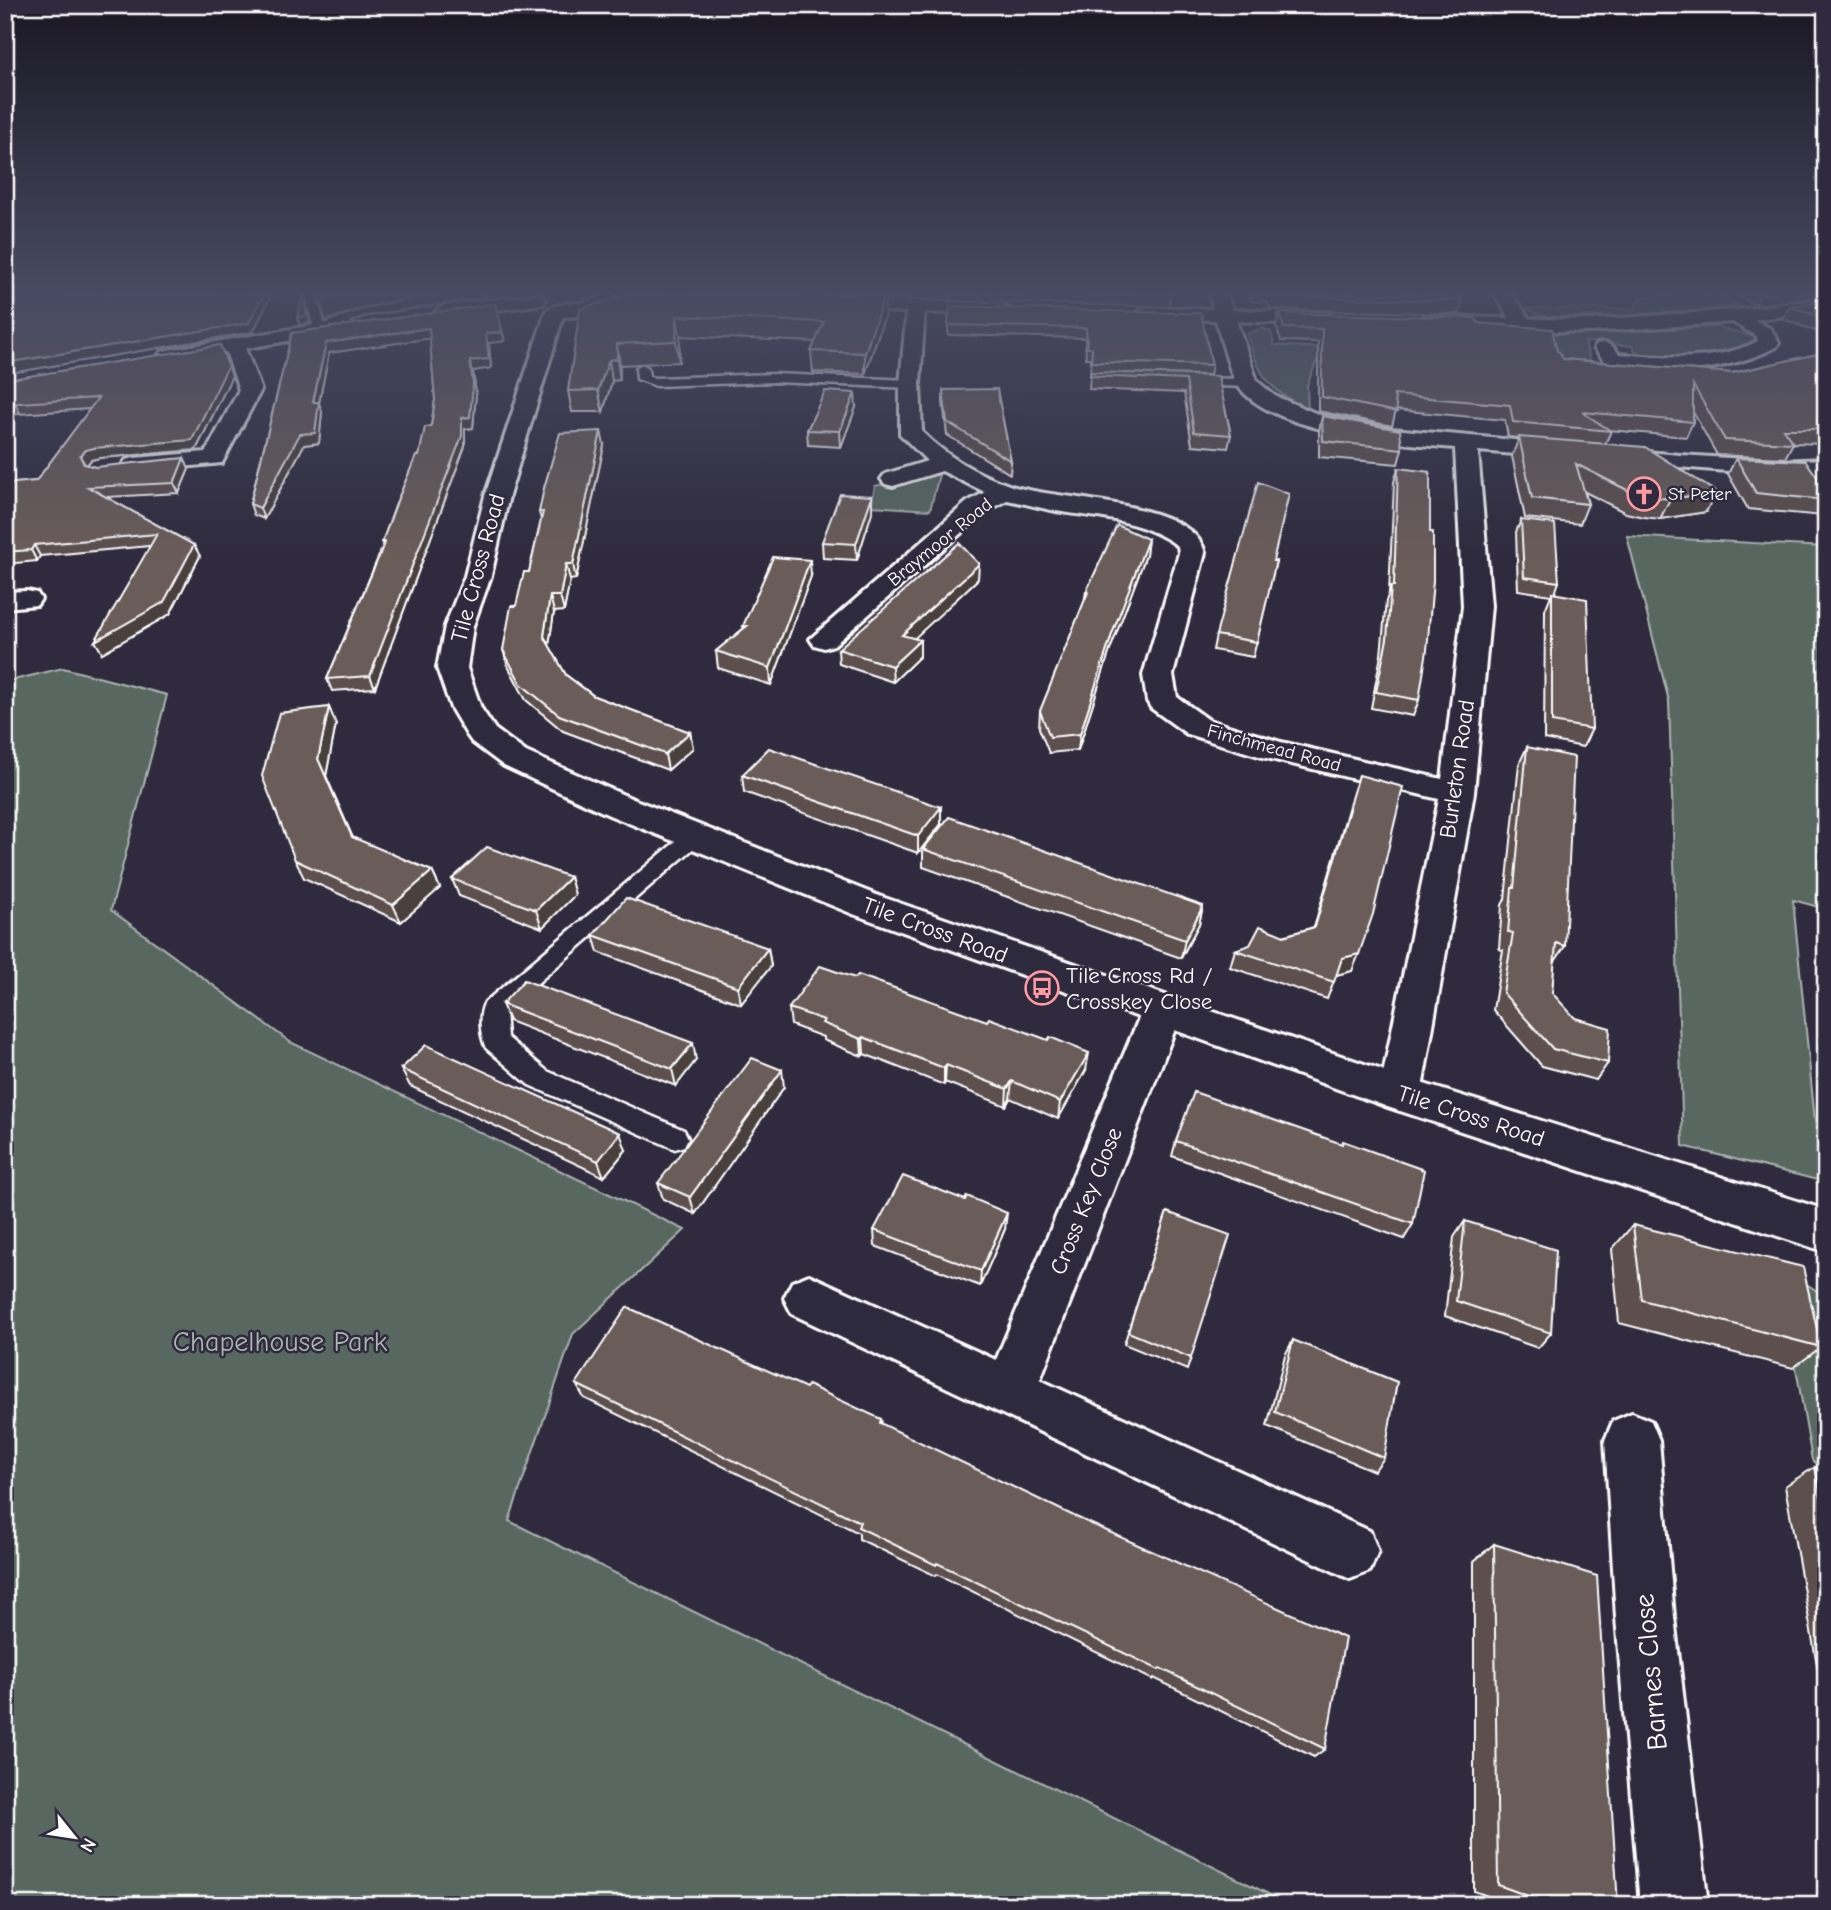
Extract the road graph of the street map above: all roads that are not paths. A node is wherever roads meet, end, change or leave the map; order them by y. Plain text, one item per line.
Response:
1 (248, 383) edge
2 (531, 383) edge
3 (890, 383) edge
4 (1247, 383) edge
5 (910, 384) joint
6 (1466, 441) junction
7 (943, 463) junction
8 (1826, 466) edge
9 (112, 467) edge
10 (893, 479) dead end
11 (1004, 492) junction
12 (796, 631) dead end
13 (1457, 793) junction
14 (694, 837) junction
15 (1162, 1011) junction
16 (1400, 1094) junction
17 (675, 1138) dead end
18 (1826, 1231) edge
19 (809, 1298) dead end
20 (1009, 1392) junction
21 (1632, 1440) dead end
22 (1350, 1551) dead end
23 (1674, 1905) edge

1 - 9 street
2 - 14 street, Tile Cross Road
3 - 5 lane
4 - 6 street
5 - 7 street, Braymoor Road
6 - 8 street
6 - 13 street, Burleton Road
7 - 10 street
7 - 11 street, Braymoor Road
11 - 12 street, Braymoor Road
11 - 13 street, Finchmead Road
13 - 16 street, Burleton Road
14 - 15 street, Tile Cross Road
14 - 17 lane
15 - 16 street, Tile Cross Road
15 - 20 street, Cross Key Close
16 - 18 street, Tile Cross Road
19 - 20 street
20 - 22 street
21 - 23 street, Barnes Close

